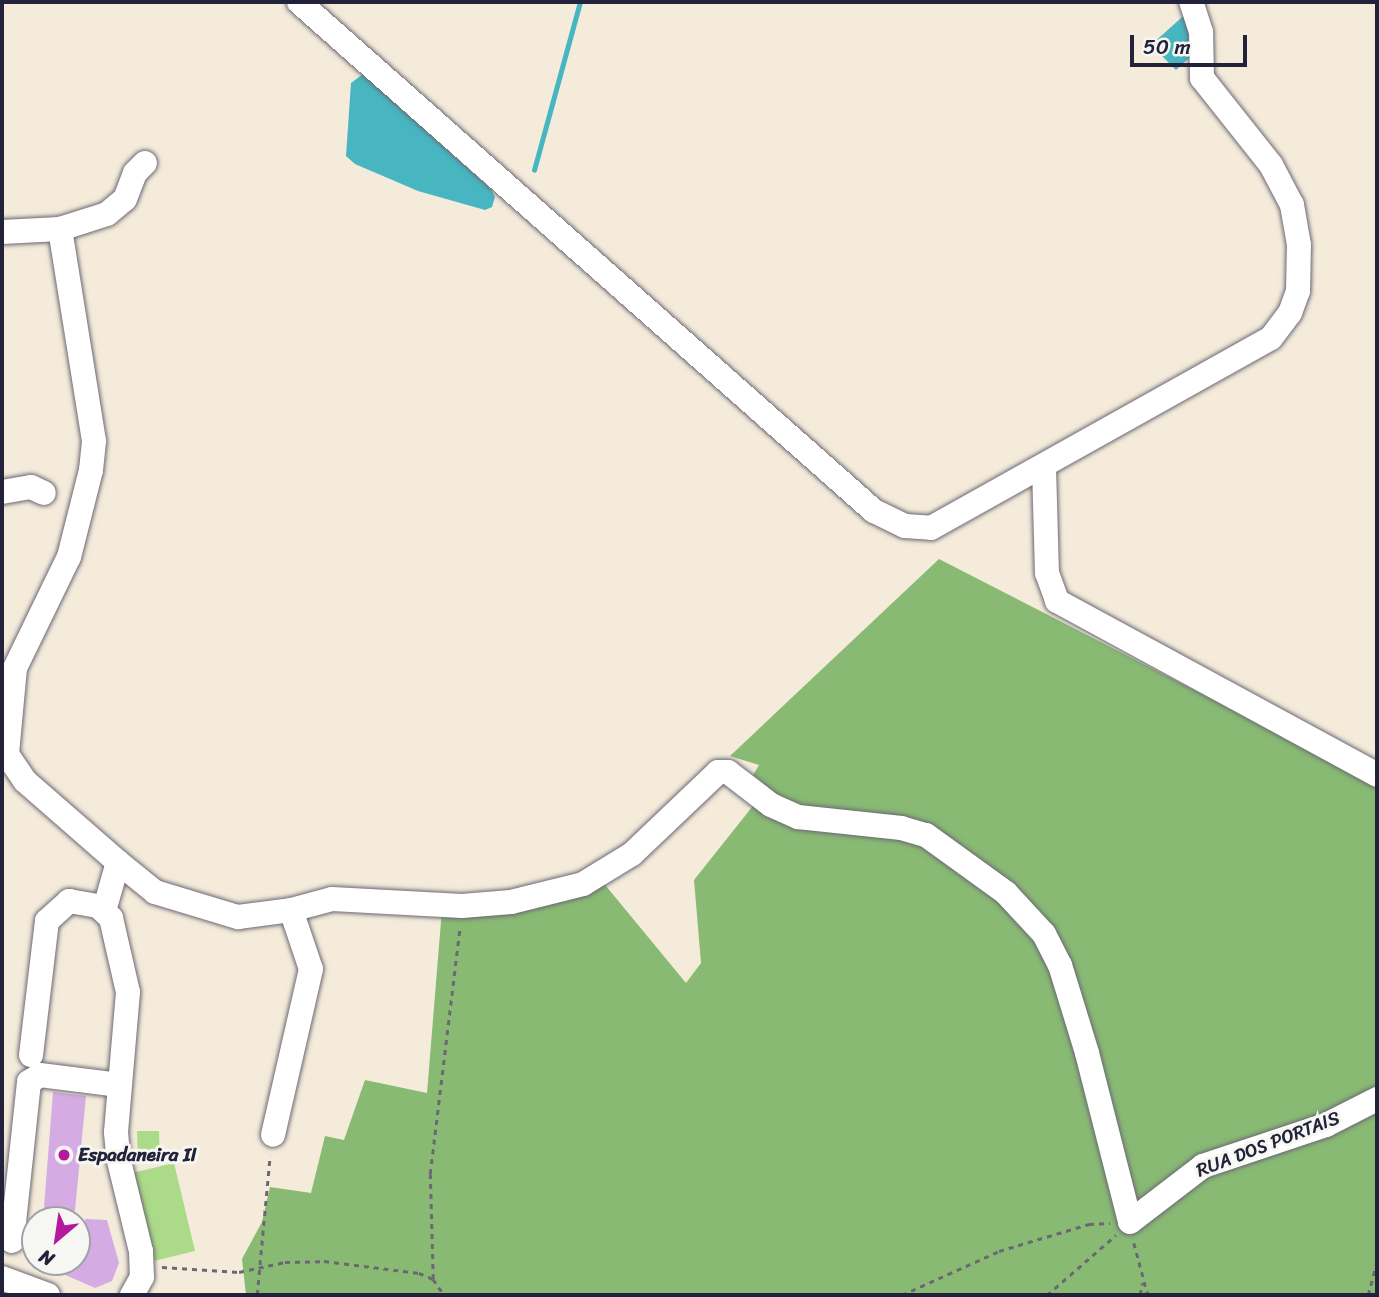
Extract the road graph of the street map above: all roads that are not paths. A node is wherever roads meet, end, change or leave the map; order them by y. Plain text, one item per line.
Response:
1 (299, 2) edge
2 (1191, 2) edge
3 (145, 163) dead end
4 (60, 229) junction
5 (2, 232) edge
6 (1045, 467) junction
7 (2, 492) edge
8 (44, 493) dead end
9 (4, 751) edge
10 (1377, 775) edge
11 (118, 862) junction
12 (104, 911) junction
13 (291, 911) junction
14 (31, 1055) dead end
15 (118, 1084) junction
16 (1377, 1099) edge
17 (273, 1135) road end
18 (12, 1241) dead end
19 (2, 1278) edge
20 (48, 1295) edge
21 (132, 1295) edge

1 - 6 street
2 - 6 street
3 - 4 street
4 - 5 street
4 - 9 street
6 - 10 street
7 - 8 street
9 - 11 street
11 - 12 street
11 - 13 street
12 - 14 street
12 - 15 street
13 - 16 street, RUA DOS PORTAIS
13 - 17 street
15 - 18 street
15 - 21 street
19 - 20 street

